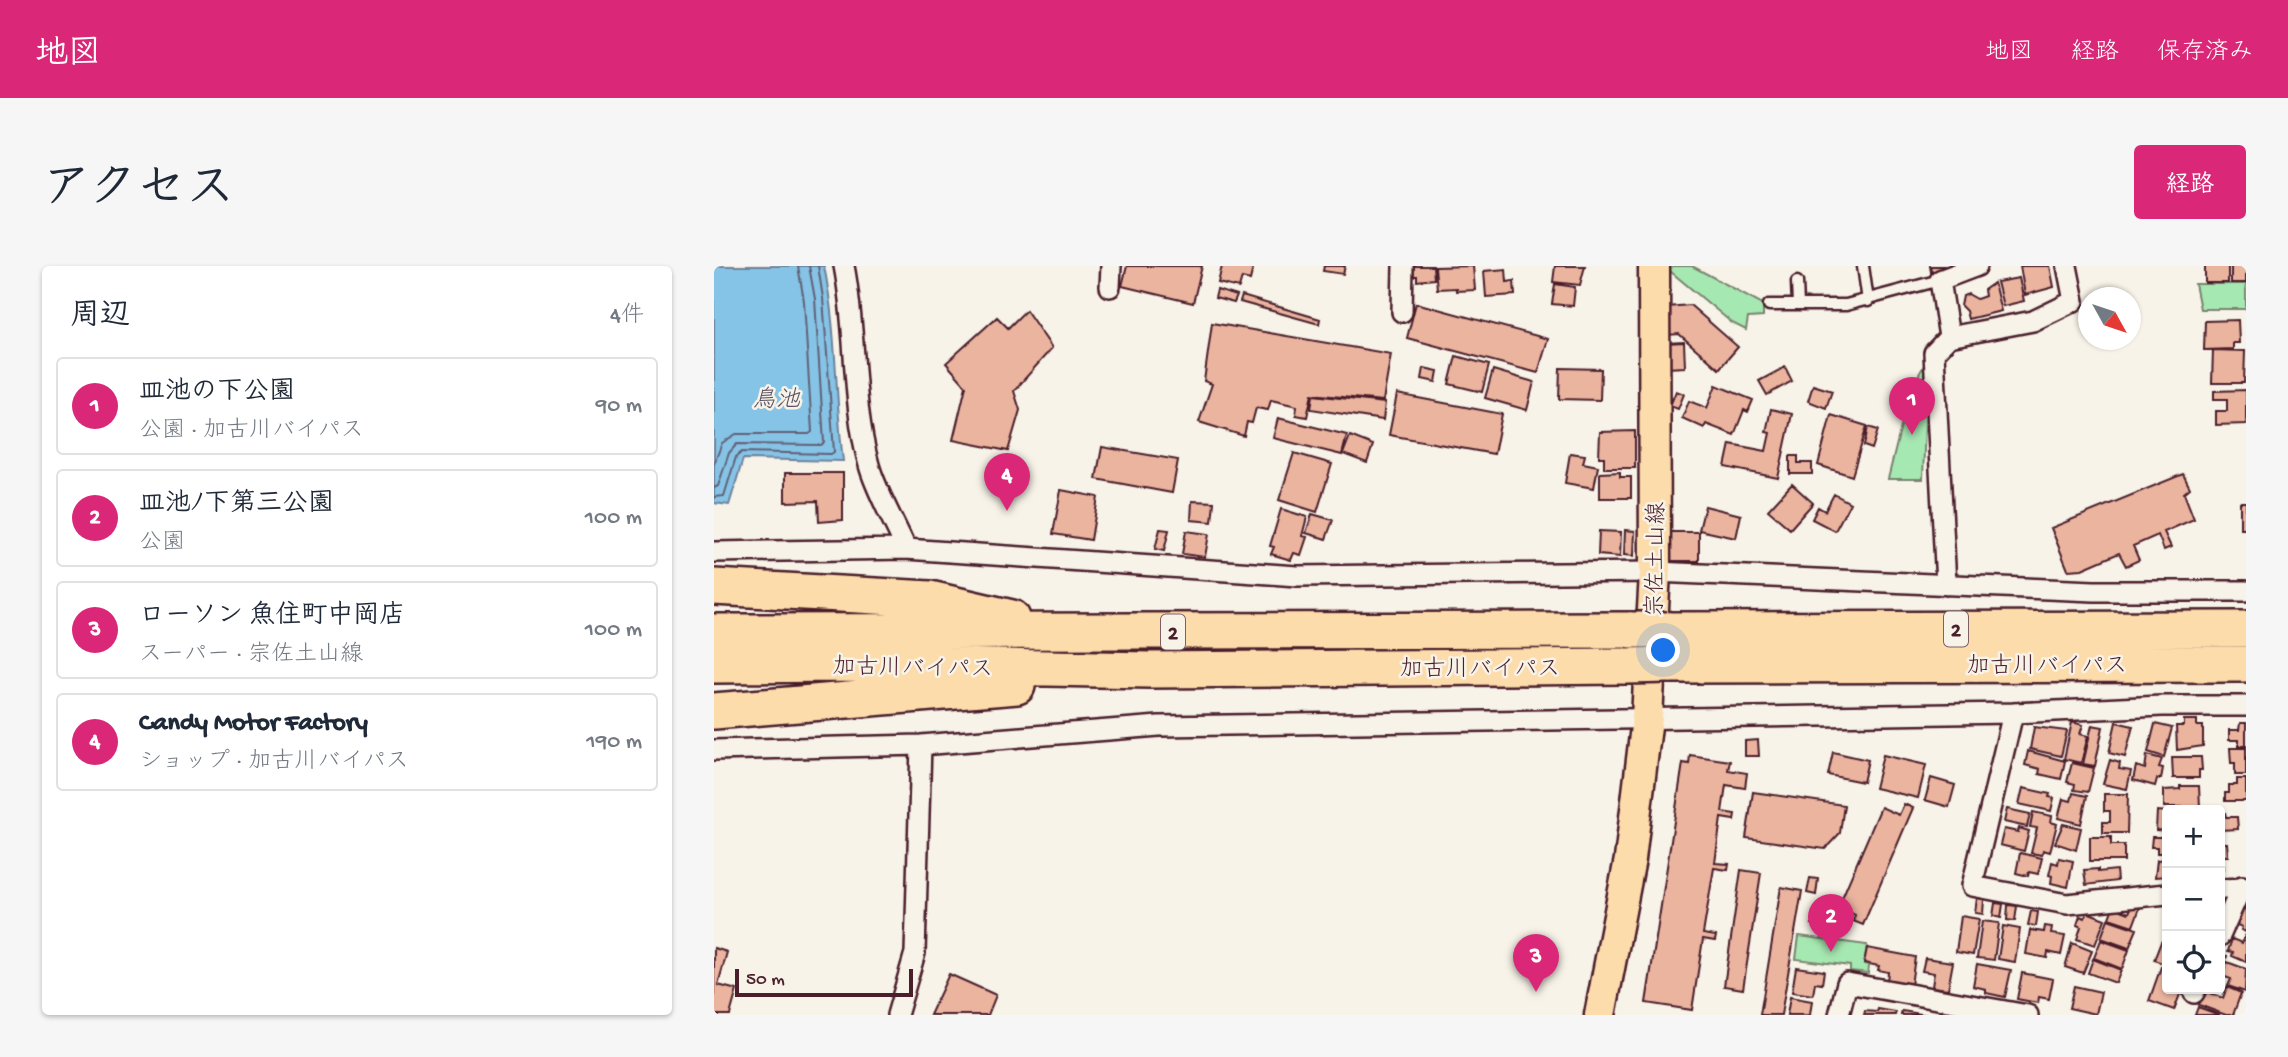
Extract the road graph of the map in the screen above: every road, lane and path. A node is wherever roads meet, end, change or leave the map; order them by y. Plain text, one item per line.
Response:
1 (844, 266) edge
2 (1111, 266) edge
3 (1403, 266) edge
4 (1654, 266) edge
5 (1863, 266) edge
6 (1977, 266) edge
7 (2067, 266) edge
8 (1940, 281) junction
9 (1797, 282) dead end
10 (1110, 287) dead end
11 (1868, 301) junction
12 (1769, 305) dead end
13 (1798, 305) junction
14 (1402, 312) dead end
15 (1949, 337) junction
16 (906, 549) junction
17 (714, 552) edge
18 (1655, 572) junction
19 (1946, 585) junction
20 (714, 587) edge
21 (2246, 591) edge
22 (2246, 629) edge
23 (714, 632) edge
24 (1071, 632) junction
25 (2246, 664) edge
26 (714, 665) edge
27 (1149, 670) junction
28 (2246, 706) edge
29 (714, 711) edge
30 (2012, 713) junction
31 (1647, 718) junction
32 (920, 745) junction
33 (714, 750) edge
34 (2244, 887) edge
35 (2225, 888) edge
36 (2162, 894) edge
37 (2222, 931) edge
38 (1949, 1008) edge
39 (897, 1015) edge
40 (1600, 1015) edge
41 (1839, 1015) edge
42 (2028, 1015) edge

1 - 16 street
2 - 10 street
3 - 14 street
4 - 18 main road, 宗佐土山線
5 - 11 lane
6 - 8 street
7 - 15 street
8 - 11 lane
8 - 15 street
9 - 13 lane
11 - 13 lane
12 - 13 lane
15 - 19 street
16 - 17 street
16 - 18 street
18 - 19 street
18 - 31 main road, 宗佐土山線
19 - 21 street
20 - 24 highway
22 - 24 highway, 加古川バイパス / 2, bridge
23 - 24 highway, 加古川バイパス / 2
25 - 27 highway, 加古川バイパス / 2, bridge
26 - 27 highway, 加古川バイパス / 2
27 - 29 highway
28 - 30 street
30 - 31 street
30 - 36 street
31 - 32 street
31 - 40 main road, 宗佐土山線
32 - 33 street
32 - 39 street
34 - 35 street
34 - 37 street
38 - 41 street
38 - 42 street

